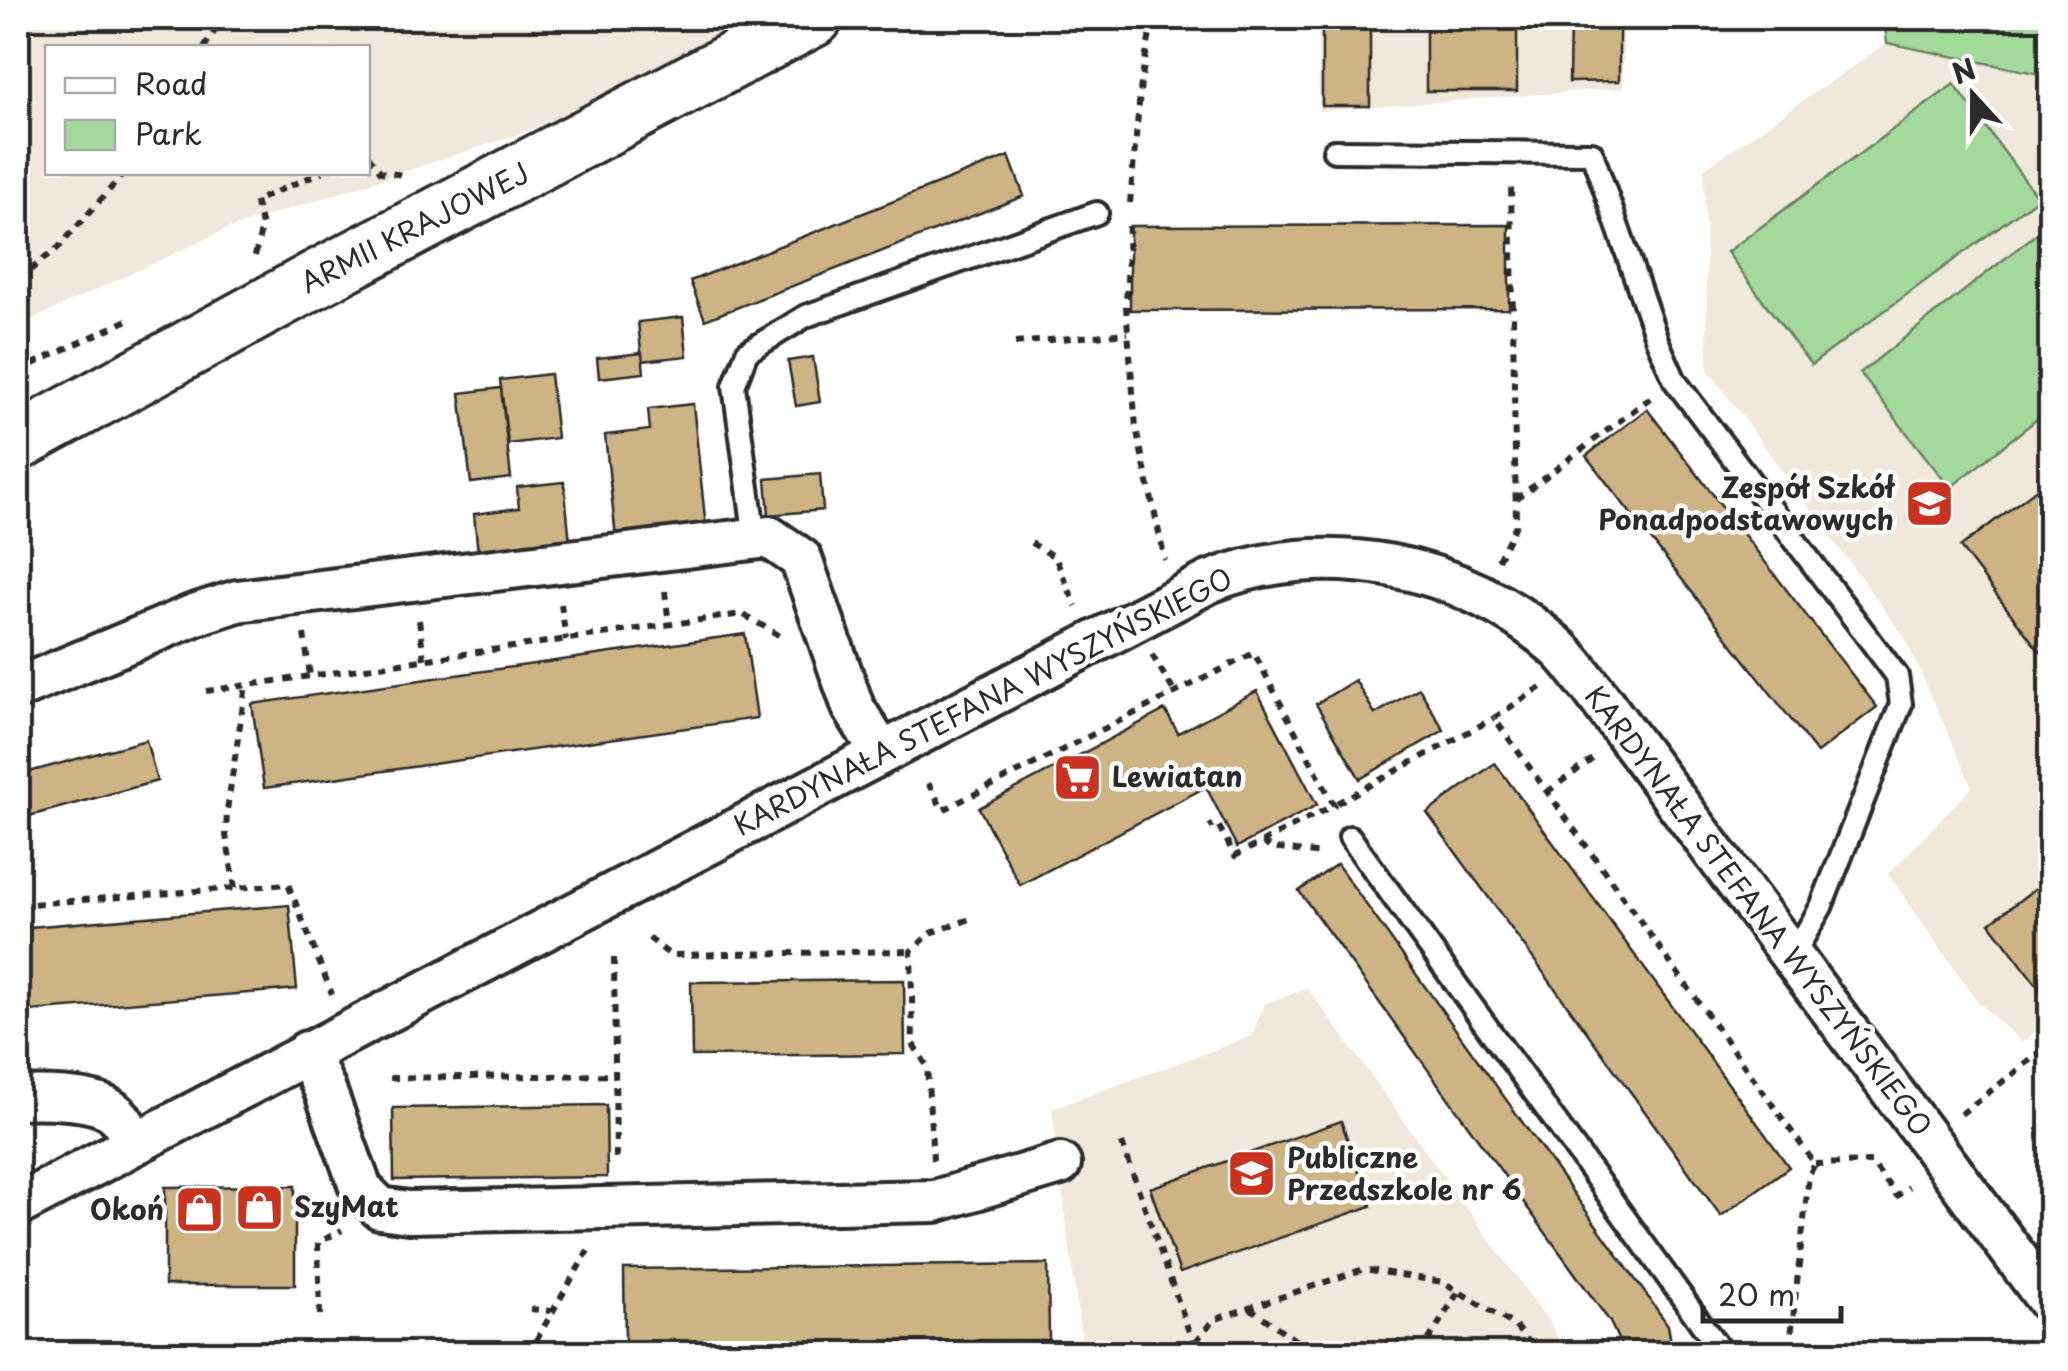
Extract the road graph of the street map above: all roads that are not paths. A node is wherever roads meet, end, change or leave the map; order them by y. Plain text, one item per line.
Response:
1 (814, 18) edge
2 (1334, 151) dead end
3 (1097, 214) dead end
4 (18, 442) edge
5 (755, 539) junction
6 (18, 688) edge
7 (881, 752) junction
8 (1350, 838) dead end
9 (1792, 957) junction
10 (307, 1052) junction
11 (18, 1098) edge
12 (134, 1142) junction
13 (1060, 1164) dead end
14 (18, 1205) edge
15 (2050, 1303) edge
16 (1723, 1354) edge

1 - 4 main road, ARMII KRAJOWEJ
2 - 9 lane
3 - 5 lane
5 - 6 street
5 - 7 street
7 - 9 street, KARDYNAŁA STEFANA WYSZYŃSKIEGO
7 - 10 street, KARDYNAŁA STEFANA WYSZYŃSKIEGO
8 - 16 lane
9 - 15 street, KARDYNAŁA STEFANA WYSZYŃSKIEGO
10 - 12 street, KARDYNAŁA STEFANA WYSZYŃSKIEGO
10 - 13 street
11 - 12 street
12 - 14 street, KARDYNAŁA STEFANA WYSZYŃSKIEGO

